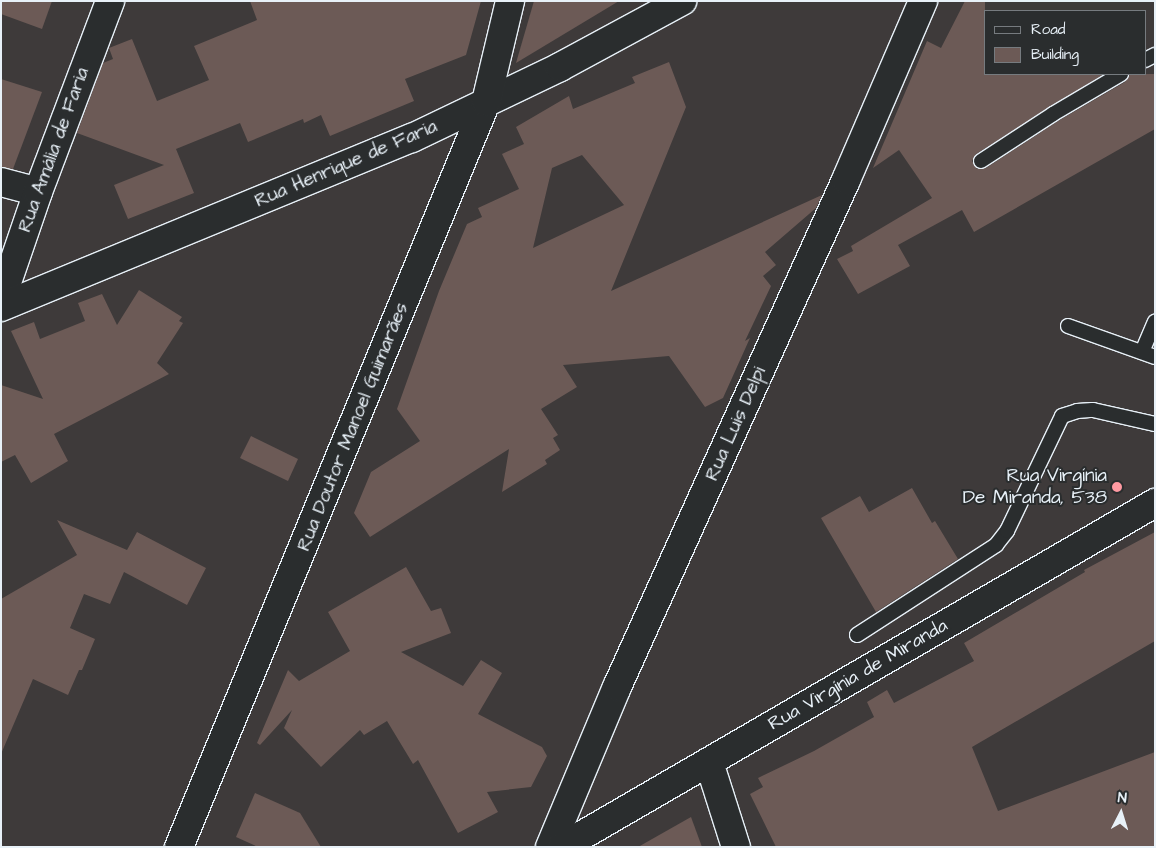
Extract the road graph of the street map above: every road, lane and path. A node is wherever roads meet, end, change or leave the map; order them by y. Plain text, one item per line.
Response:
1 (110, 1) edge
2 (510, 1) edge
3 (682, 1) edge
4 (923, 1) edge
5 (1119, 75) edge
6 (486, 102) junction
7 (981, 161) dead end
8 (1, 182) edge
9 (38, 192) junction
10 (1, 300) edge
11 (1, 307) edge
12 (1155, 322) edge
13 (1068, 326) dead end
14 (1148, 355) edge
15 (1155, 424) edge
16 (1155, 503) edge
17 (857, 635) dead end
18 (709, 762) junction
19 (179, 847) edge
20 (550, 847) edge
21 (562, 847) edge
22 (736, 847) edge

1 - 9 street, Rua Amália de Faria
2 - 6 street, Rua Doutor Manoel Guimarães
3 - 6 street, Rua Henrique de Faria
4 - 20 street, Rua Luis Delpi
5 - 7 lane
6 - 11 street, Rua Henrique de Faria
6 - 19 street, Rua Doutor Manoel Guimarães
8 - 9 street
9 - 10 street, Rua Amália de Faria
12 - 14 lane
13 - 14 lane
15 - 17 lane
16 - 18 street, Rua Virgínia de Miranda
18 - 21 street, Rua Virgínia de Miranda
18 - 22 street

